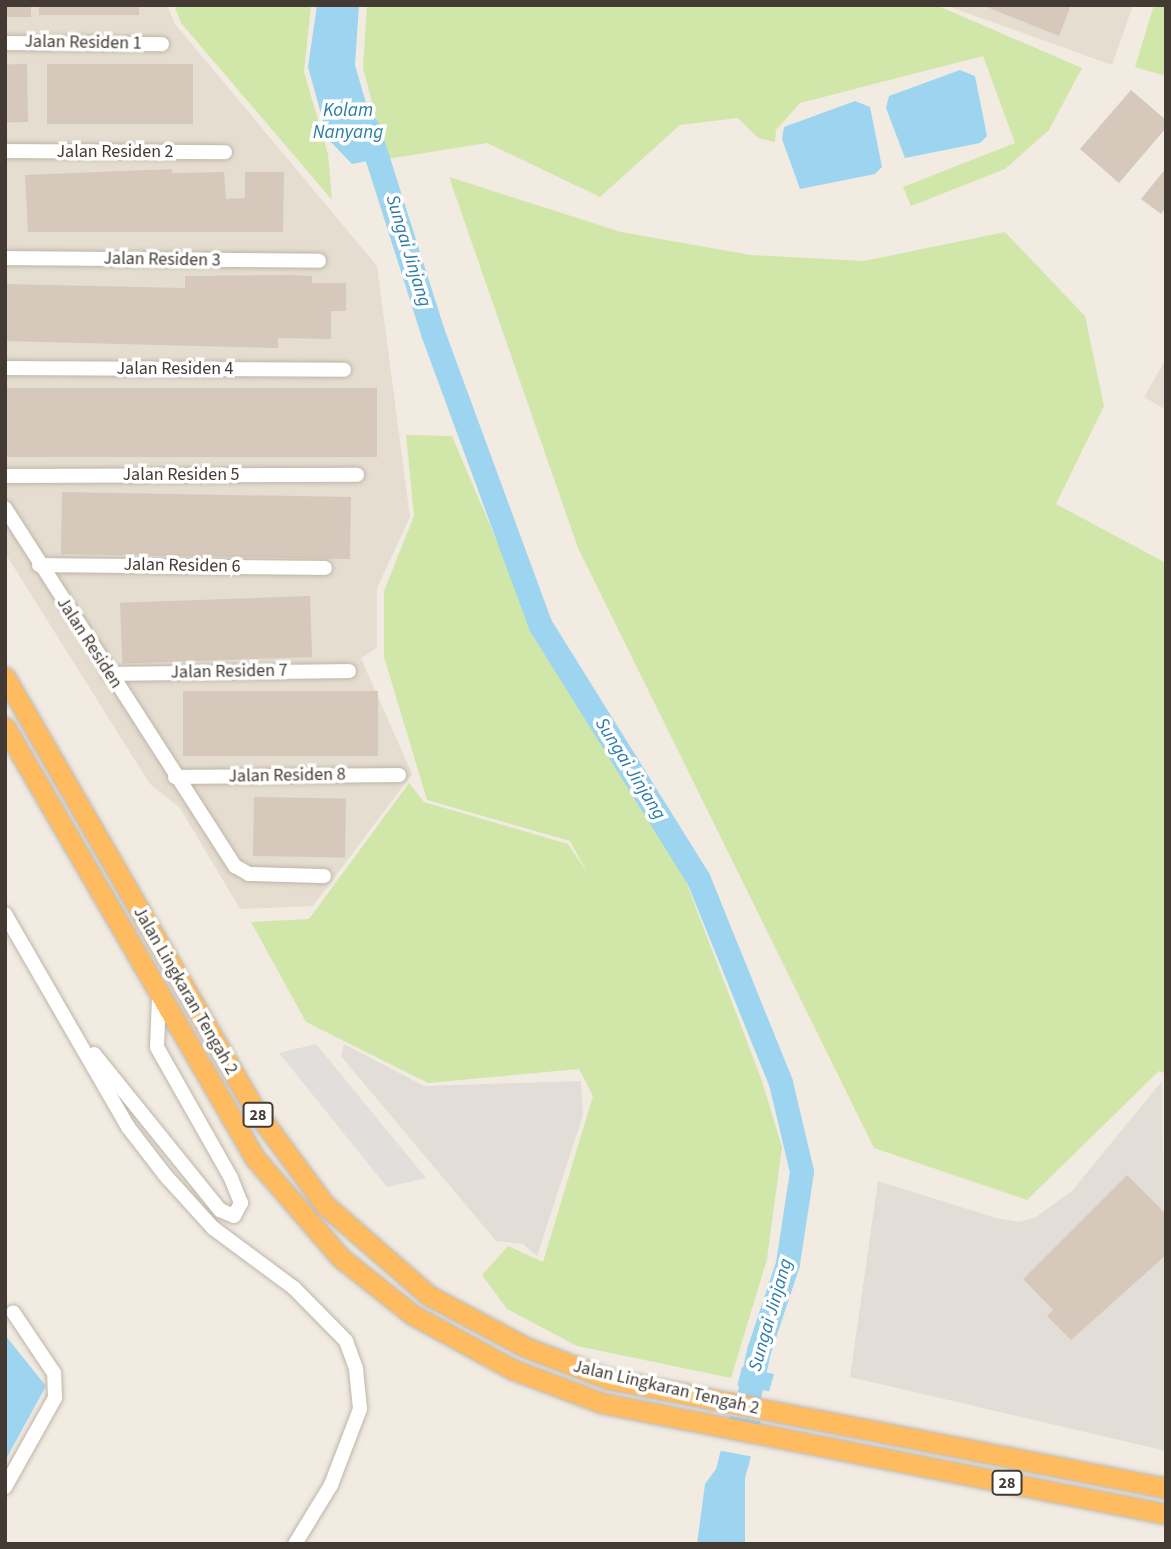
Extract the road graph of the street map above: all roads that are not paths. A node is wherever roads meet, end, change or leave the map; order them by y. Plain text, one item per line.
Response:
1 (5, 43) edge
2 (162, 44) dead end
3 (5, 151) edge
4 (225, 152) dead end
5 (5, 258) edge
6 (320, 261) dead end
7 (5, 368) edge
8 (344, 370) dead end
9 (357, 475) dead end
10 (5, 476) edge
11 (5, 508) edge
12 (38, 565) junction
13 (325, 568) dead end
14 (349, 671) dead end
15 (109, 674) junction
16 (5, 677) edge
17 (5, 727) edge
18 (399, 775) dead end
19 (175, 777) junction
20 (324, 876) dead end
21 (5, 914) edge
22 (159, 997) junction
23 (74, 1032) junction
24 (13, 1312) dead end
25 (5, 1487) edge
26 (1166, 1488) edge
27 (1166, 1514) edge
28 (295, 1544) edge

1 - 2 street, Jalan Residen 1
3 - 4 street, Jalan Residen 2
5 - 6 street, Jalan Residen 3
7 - 8 street, Jalan Residen 4
9 - 10 street, Jalan Residen 5
11 - 12 street, Jalan Residen
12 - 13 street, Jalan Residen 6
12 - 15 street, Jalan Residen
14 - 15 street, Jalan Residen 7
15 - 19 street, Jalan Residen
16 - 26 highway, Jalan Lingkaran Tengah 2 / 28
17 - 22 highway, Jalan Lingkaran Tengah 2 / 28
18 - 19 street, Jalan Residen 8
19 - 20 street, Jalan Residen
21 - 23 street
22 - 23 street
22 - 27 highway, Jalan Lingkaran Tengah 2 / 28
23 - 28 street
24 - 25 street

